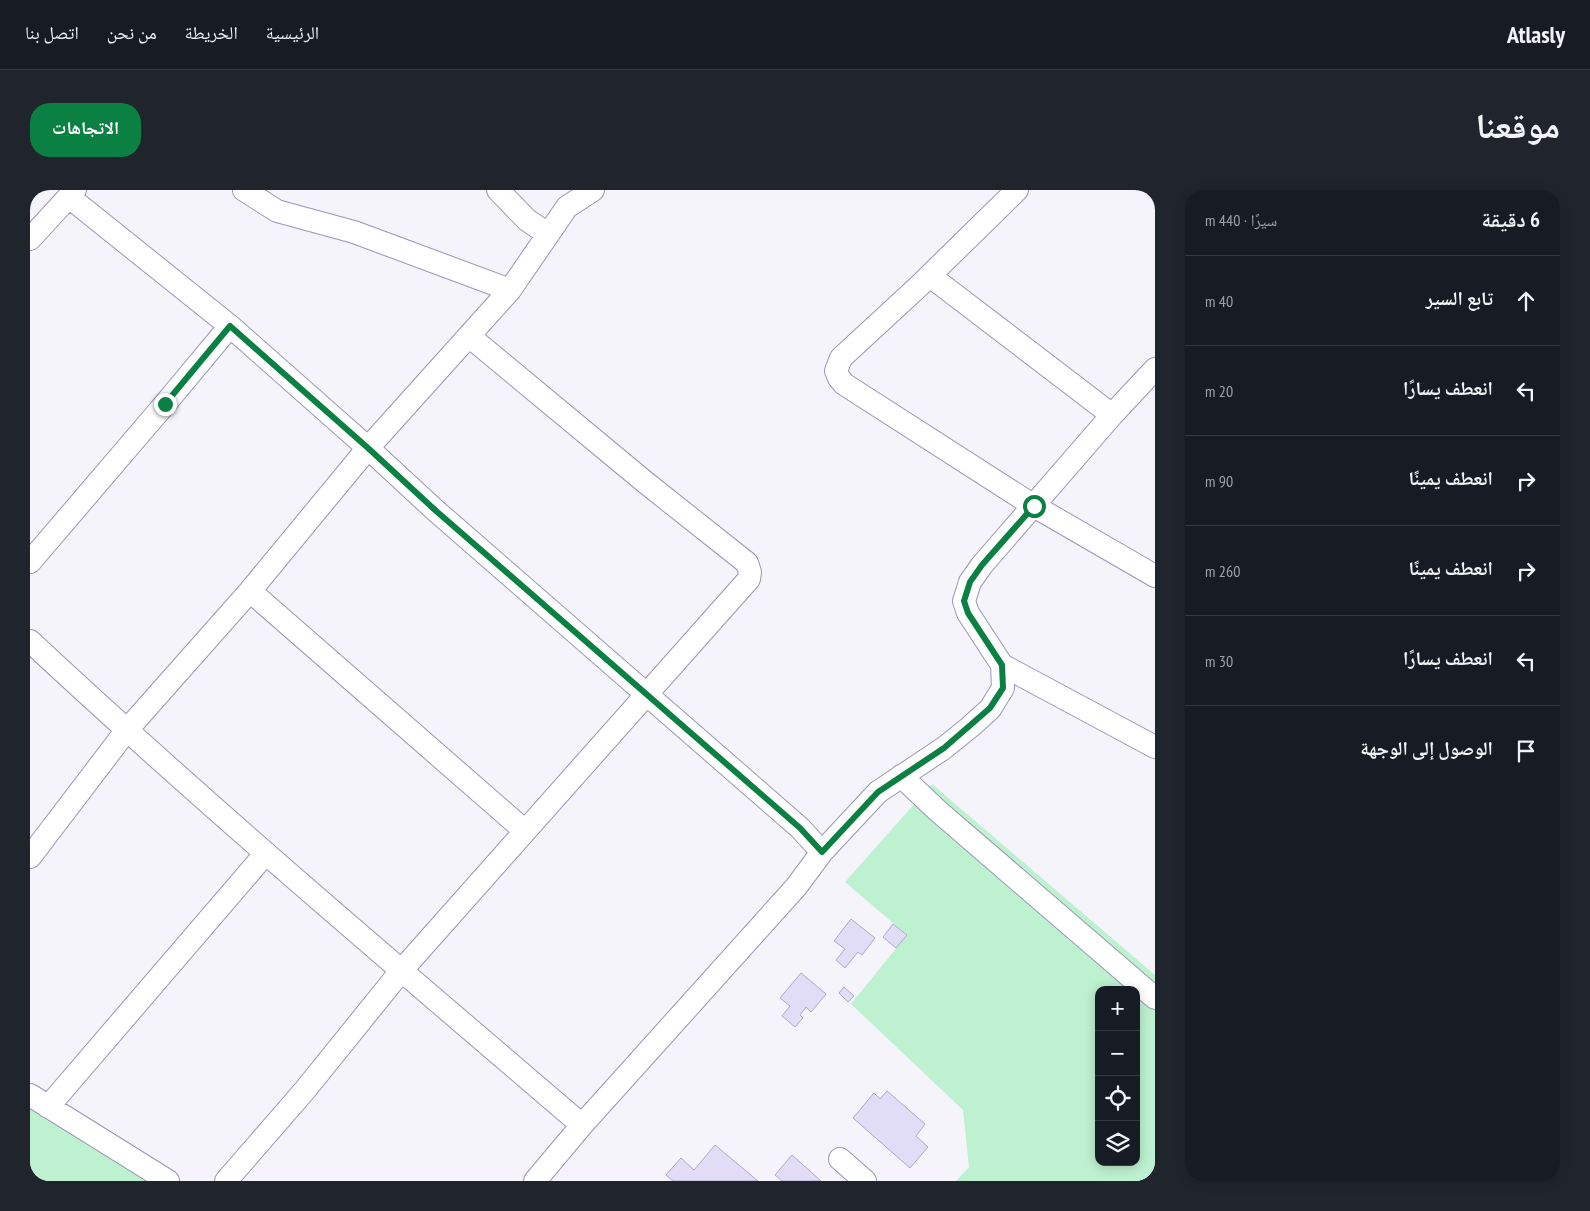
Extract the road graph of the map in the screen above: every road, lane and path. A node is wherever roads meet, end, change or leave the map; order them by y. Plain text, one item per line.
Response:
1 (244, 190) edge
2 (498, 190) edge
3 (593, 190) edge
4 (1017, 190) edge
5 (72, 193) edge
6 (548, 234) junction
7 (30, 239) edge
8 (930, 276) junction
9 (510, 290) junction
10 (230, 326) junction
11 (469, 336) junction
12 (1155, 369) edge
13 (1112, 415) junction
14 (368, 448) junction
15 (1034, 506) junction
16 (30, 562) edge
17 (1155, 576) edge
18 (250, 591) junction
19 (30, 641) edge
20 (1002, 665) junction
21 (646, 696) junction
22 (126, 731) junction
23 (1155, 747) edge
24 (901, 776) junction
25 (525, 831) junction
26 (822, 852) junction
27 (266, 853) junction
28 (30, 857) edge
29 (401, 971) junction
30 (1155, 998) edge
31 (39, 1101) edge
32 (582, 1125) junction
33 (840, 1159) dead end
34 (168, 1181) edge
35 (226, 1181) edge
36 (535, 1181) edge
37 (865, 1181) edge

1 - 9 street
2 - 6 street
3 - 6 street
4 - 8 street
5 - 7 street
5 - 10 street
6 - 9 street
8 - 13 street
8 - 15 street
9 - 11 street
10 - 14 street
10 - 16 street
11 - 14 street
11 - 21 street
12 - 13 street
13 - 15 street
14 - 18 street
14 - 21 street
15 - 17 street
15 - 20 street
18 - 22 street
18 - 25 street
19 - 22 street
20 - 23 street
20 - 24 street
21 - 25 street
21 - 26 street
22 - 27 street
22 - 28 street
24 - 26 street
24 - 30 street
25 - 29 street
26 - 32 street
27 - 29 street
27 - 31 street
29 - 32 street
29 - 35 street
31 - 34 street
32 - 36 street
33 - 37 street

